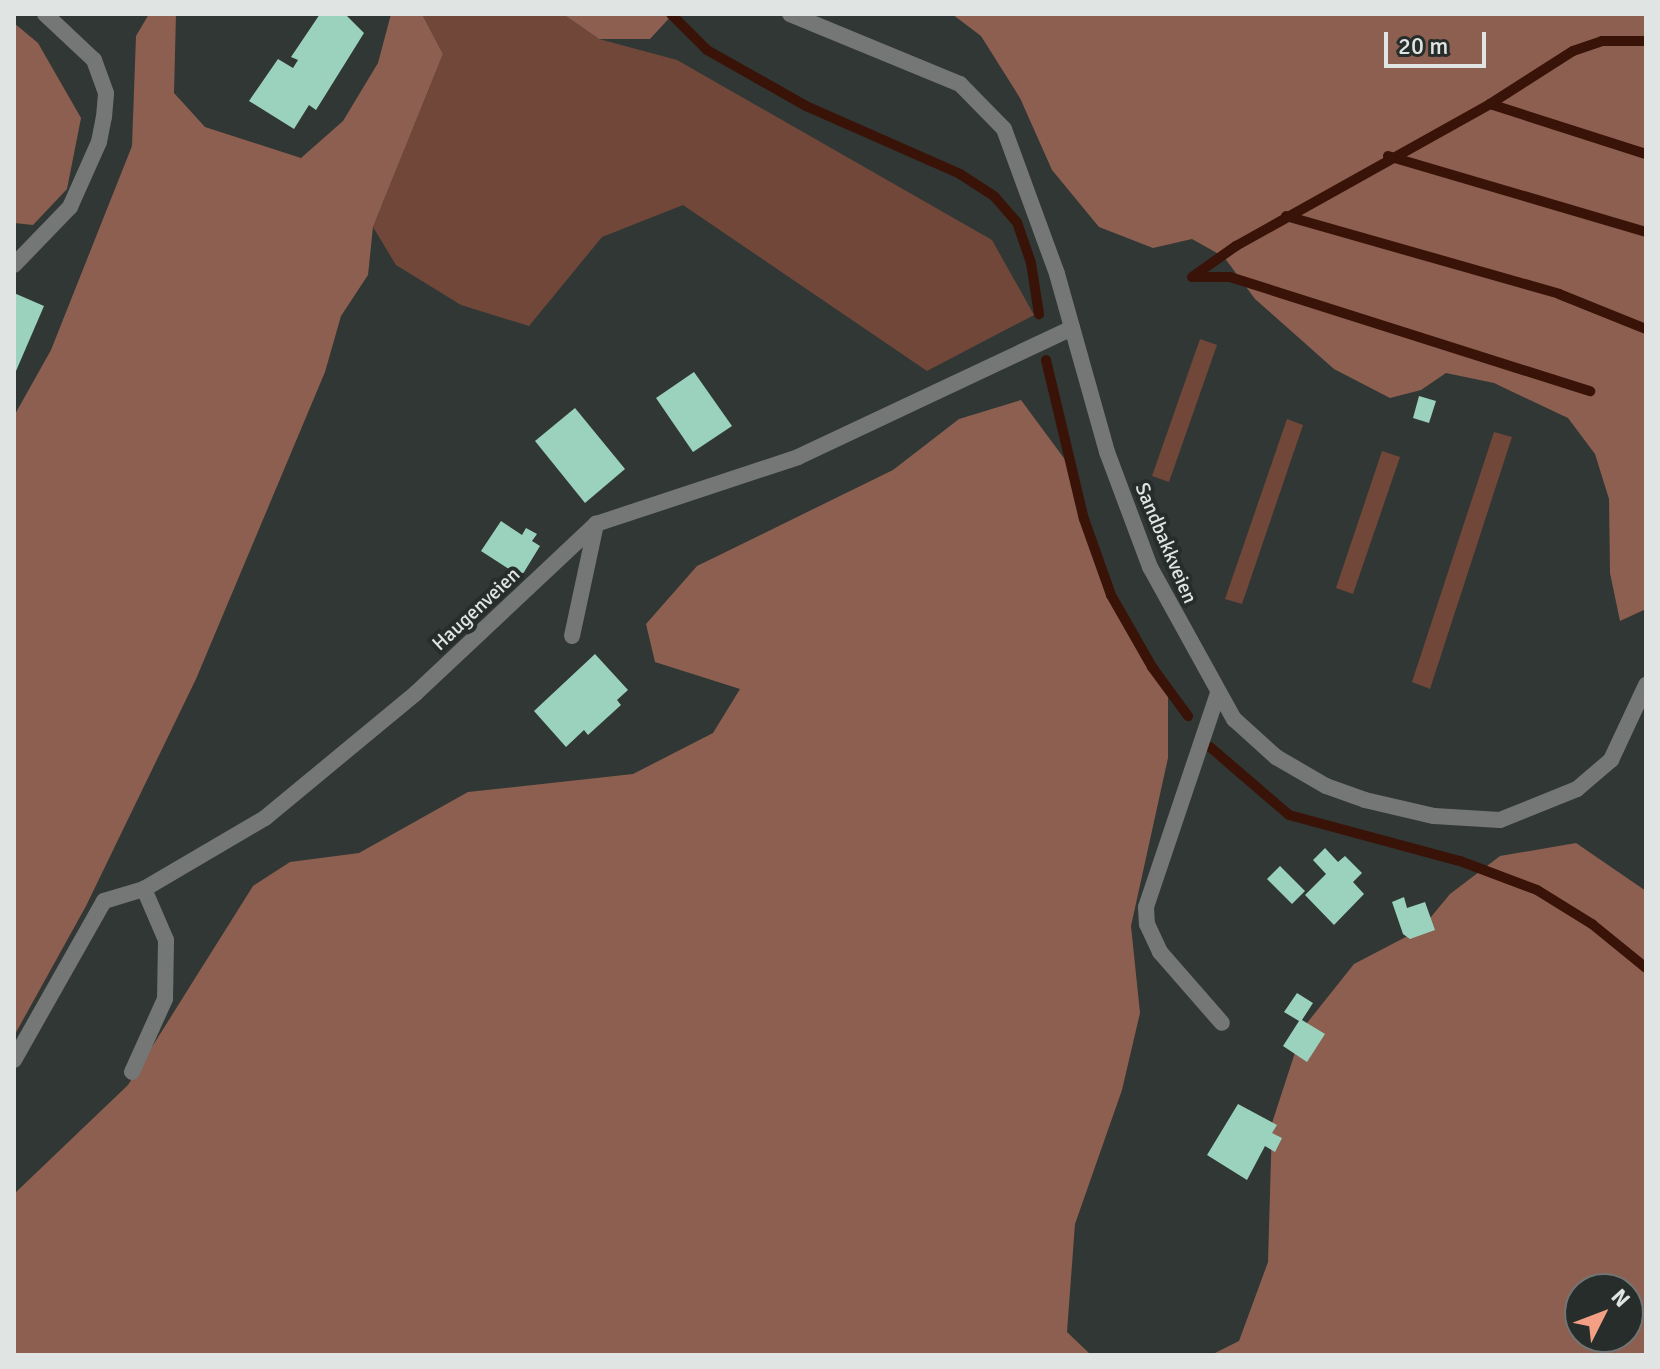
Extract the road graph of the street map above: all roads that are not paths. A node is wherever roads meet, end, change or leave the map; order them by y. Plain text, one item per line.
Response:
1 (45, 14) edge
2 (790, 14) edge
3 (14, 265) edge
4 (1072, 328) junction
5 (596, 524) junction
6 (572, 636) dead end
7 (1646, 685) edge
8 (1218, 693) junction
9 (144, 889) junction
10 (1222, 1023) dead end
11 (14, 1060) edge
12 (132, 1072) dead end

1 - 3 street
2 - 4 street, Sandbakkveien
4 - 5 street, Haugenveien
4 - 8 street, Sandbakkveien
5 - 6 street
5 - 9 street, Haugenveien
7 - 8 street, Sandbakkveien
8 - 10 street
9 - 11 street, Haugenveien
9 - 12 street

